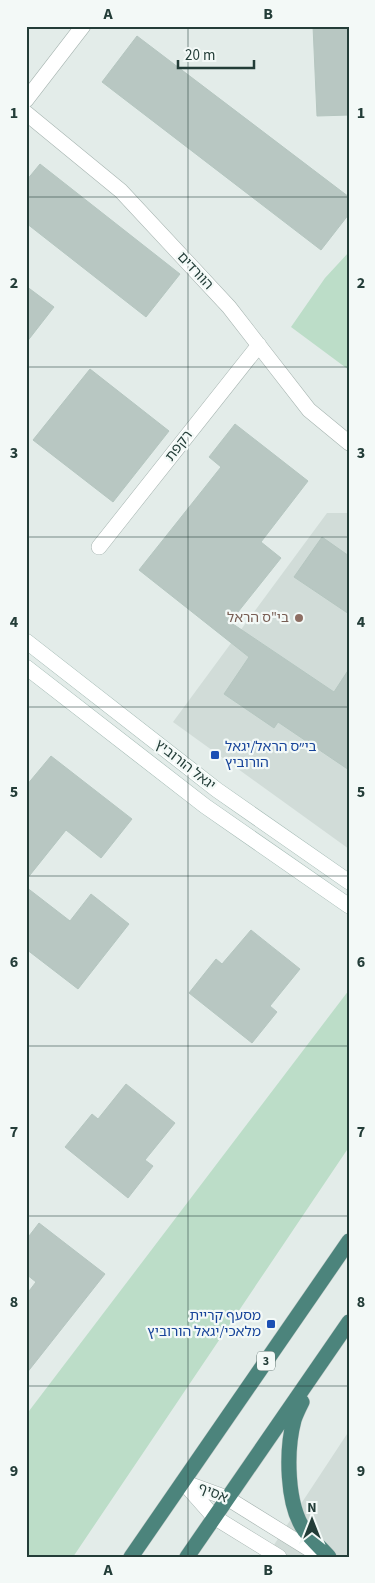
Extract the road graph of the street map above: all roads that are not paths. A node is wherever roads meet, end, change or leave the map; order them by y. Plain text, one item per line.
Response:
1 (84, 26) edge
2 (26, 100) edge
3 (26, 113) edge
4 (260, 345) junction
5 (349, 443) edge
6 (99, 547) dead end
7 (26, 641) edge
8 (26, 667) edge
9 (349, 882) edge
10 (349, 906) edge
11 (349, 1240) edge
12 (349, 1322) edge
13 (317, 1368) junction
14 (183, 1482) junction
15 (228, 1498) junction
16 (214, 1517) junction
17 (131, 1557) edge
18 (187, 1557) edge
19 (279, 1557) edge
20 (322, 1557) edge
21 (329, 1557) edge

1 - 2 street
3 - 4 street, הוורדים
4 - 5 street, הוורדים
4 - 6 street, רקפת
7 - 9 street, יגאל הורוביץ
8 - 10 street, יגאל הורוביץ
11 - 14 highway, 3
12 - 13 highway
13 - 15 highway
13 - 21 highway
14 - 15 street, אסיף
14 - 16 street, אסיף
14 - 17 highway, 3
15 - 16 highway
15 - 20 street, אסיף
16 - 18 highway
16 - 19 street, אסיף

